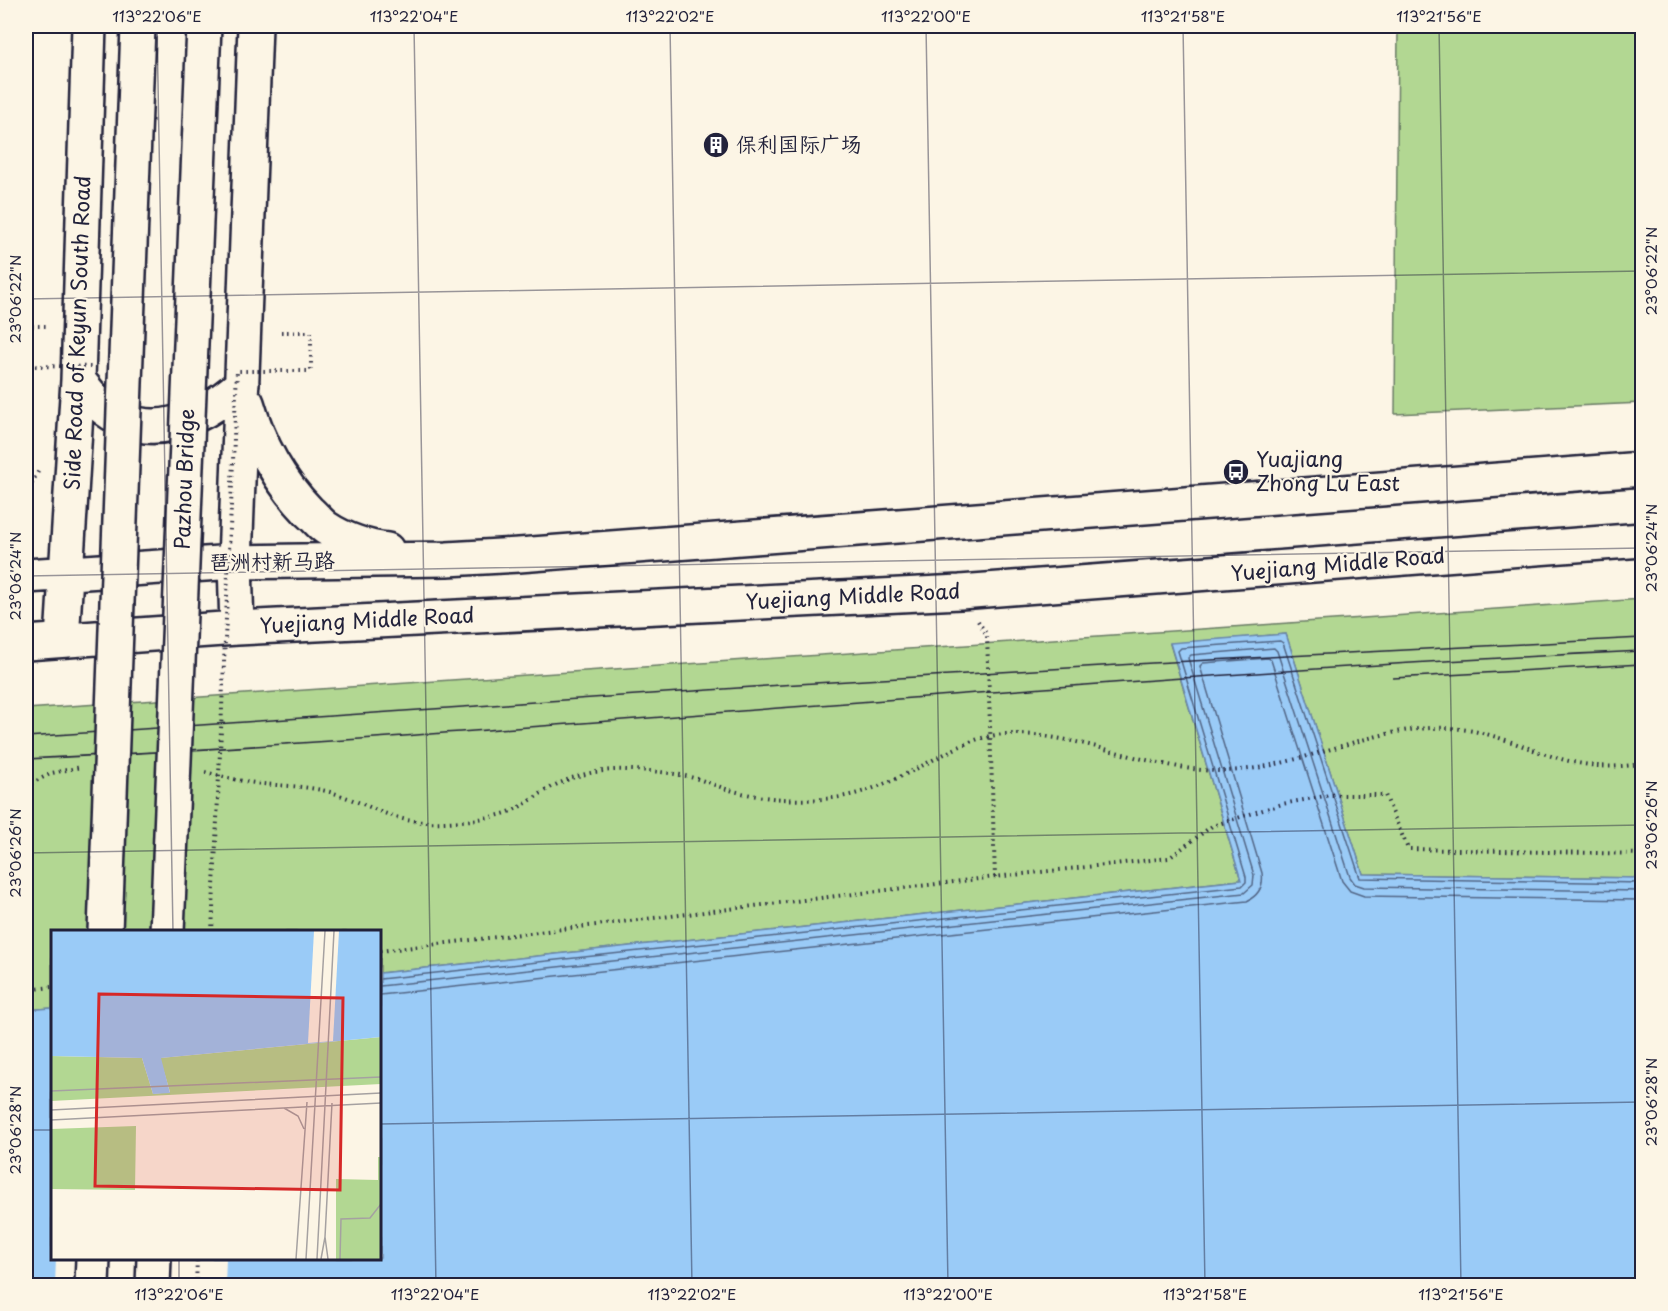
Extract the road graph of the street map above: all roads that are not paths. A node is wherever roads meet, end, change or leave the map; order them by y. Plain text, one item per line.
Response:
1 (89, 26) edge
2 (138, 26) edge
3 (204, 26) edge
4 (255, 26) edge
5 (78, 380) junction
6 (242, 384) junction
7 (1642, 469) edge
8 (1642, 540) edge
9 (447, 559) junction
10 (235, 562) junction
11 (67, 572) junction
12 (26, 576) edge
13 (237, 628) junction
14 (62, 640) junction
15 (26, 643) edge
16 (105, 930) edge
17 (167, 930) edge
18 (93, 1260) edge
19 (154, 1260) edge
20 (92, 1286) edge
21 (153, 1286) edge

1 - 5 main road, Side Road of Keyun South Road
2 - 16 main road, bridge
3 - 17 main road, Pazhou Bridge, bridge
4 - 6 main road
5 - 6 main road
5 - 11 main road, Side Road of Keyun South Road
6 - 9 main road
6 - 10 main road
7 - 9 main road
8 - 13 main road, Yuejiang Middle Road
9 - 10 main road, 琶洲村新马路
10 - 11 main road, 琶洲村新马路
10 - 13 main road
11 - 12 main road, 琶洲村新马路
11 - 14 main road, Side Road of Keyun South Road
13 - 14 main road, Yuejiang Middle Road
14 - 15 main road
18 - 20 main road
19 - 21 main road

